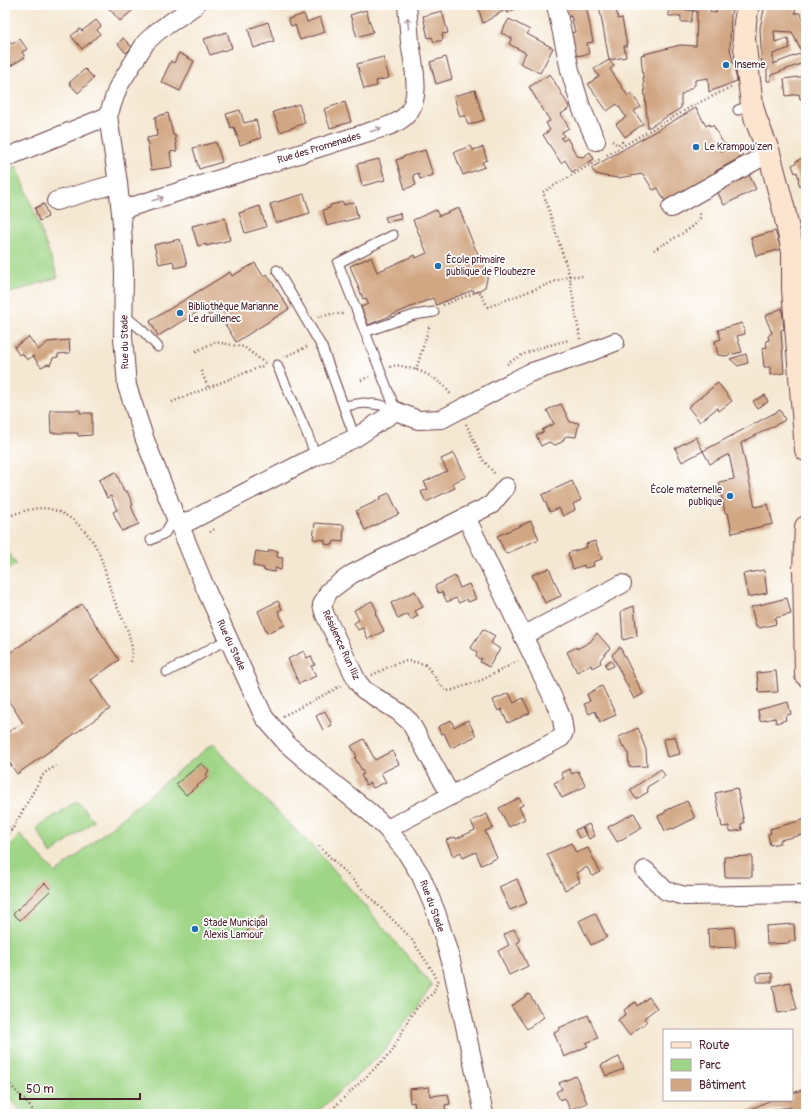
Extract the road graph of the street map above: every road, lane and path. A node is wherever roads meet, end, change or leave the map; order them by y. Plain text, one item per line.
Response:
1 (196, 5) edge
2 (407, 5) edge
3 (556, 5) edge
4 (748, 5) edge
5 (750, 81) junction
6 (108, 116) junction
7 (596, 141) dead end
8 (768, 153) junction
9 (5, 158) edge
10 (118, 183) junction
11 (56, 200) dead end
12 (681, 204) joint
13 (121, 210) junction
14 (393, 235) dead end
15 (654, 250) dead end
16 (277, 270) dead end
17 (569, 276) junction
18 (585, 276) dead end
19 (479, 291) dead end
20 (357, 310) junction
21 (434, 312) dead end
22 (124, 315) junction
23 (307, 322) junction
24 (365, 332) junction
25 (319, 342) junction
26 (615, 342) dead end
27 (158, 347) dead end
28 (196, 351) dead end
29 (583, 355) junction
30 (267, 364) junction
31 (277, 365) joint
32 (201, 371) dead end
33 (381, 372) junction
34 (361, 380) dead end
35 (208, 387) junction
36 (172, 402) dead end
37 (344, 406) junction
38 (460, 410) junction
39 (396, 411) junction
40 (356, 438) junction
41 (806, 450) edge
42 (316, 456) junction
43 (506, 487) joint
44 (5, 518) edge
45 (466, 518) junction
46 (178, 521) junction
47 (222, 524) dead end
48 (806, 527) edge
49 (210, 532) dead end
50 (151, 540) dead end
51 (805, 568) edge
52 (622, 584) dead end
53 (523, 636) junction
54 (228, 639) junction
55 (532, 654) junction
56 (131, 664) dead end
57 (167, 672) dead end
58 (806, 675) edge
59 (357, 681) junction
60 (262, 714) junction
61 (56, 766) dead end
62 (451, 796) junction
63 (5, 824) edge
64 (387, 829) junction
65 (12, 830) junction
66 (5, 837) edge
67 (319, 846) dead end
68 (645, 870) dead end
69 (806, 894) edge
70 (5, 1079) edge
71 (36, 1114) edge
72 (327, 1114) edge
73 (484, 1114) edge

1 - 6 street
13 -> 2 street, Rue des Promenades
3 - 7 street
4 - 5 main road
5 - 8 main road
5 - 17 path
6 - 9 street
6 - 10 street, Rue du Stade
8 - 12 street
8 - 41 main road
10 - 11 street
10 - 13 street, Rue du Stade
12 - 15 path
13 - 22 street, Rue du Stade
14 - 20 lane
16 - 23 lane
17 - 18 path
17 - 19 path
17 - 29 path
20 - 23 path
20 - 24 lane
21 - 24 lane
22 - 27 lane
22 - 46 street, Rue du Stade
23 - 25 lane
24 - 33 lane
25 - 30 path
25 - 37 lane
26 - 29 street
28 - 30 path
29 - 38 street
30 - 31 path
30 - 35 path
31 - 42 lane
32 - 35 path
33 - 34 path
33 - 38 path
33 - 39 lane
35 - 36 path
37 - 39 lane
37 - 40 lane
38 - 39 street
38 - 43 path
39 - 40 street
40 - 42 street
42 - 46 street
43 - 45 street, Résidence Run Iliz
44 - 56 path
45 - 53 street
45 - 59 street, Résidence Run Iliz
46 - 50 lane
46 - 54 street, Rue du Stade
47 - 49 path
48 - 51 main road
51 - 58 main road
52 - 53 street
53 - 55 street
54 - 57 lane
54 - 60 street, Rue du Stade
55 - 59 path
55 - 62 street
59 - 60 path
59 - 62 street, Résidence Run Iliz
60 - 64 street, Rue du Stade
61 - 65 path
62 - 64 street
63 - 65 path
64 - 73 street, Rue du Stade
65 - 66 path
67 - 72 path
68 - 69 street
70 - 71 path

